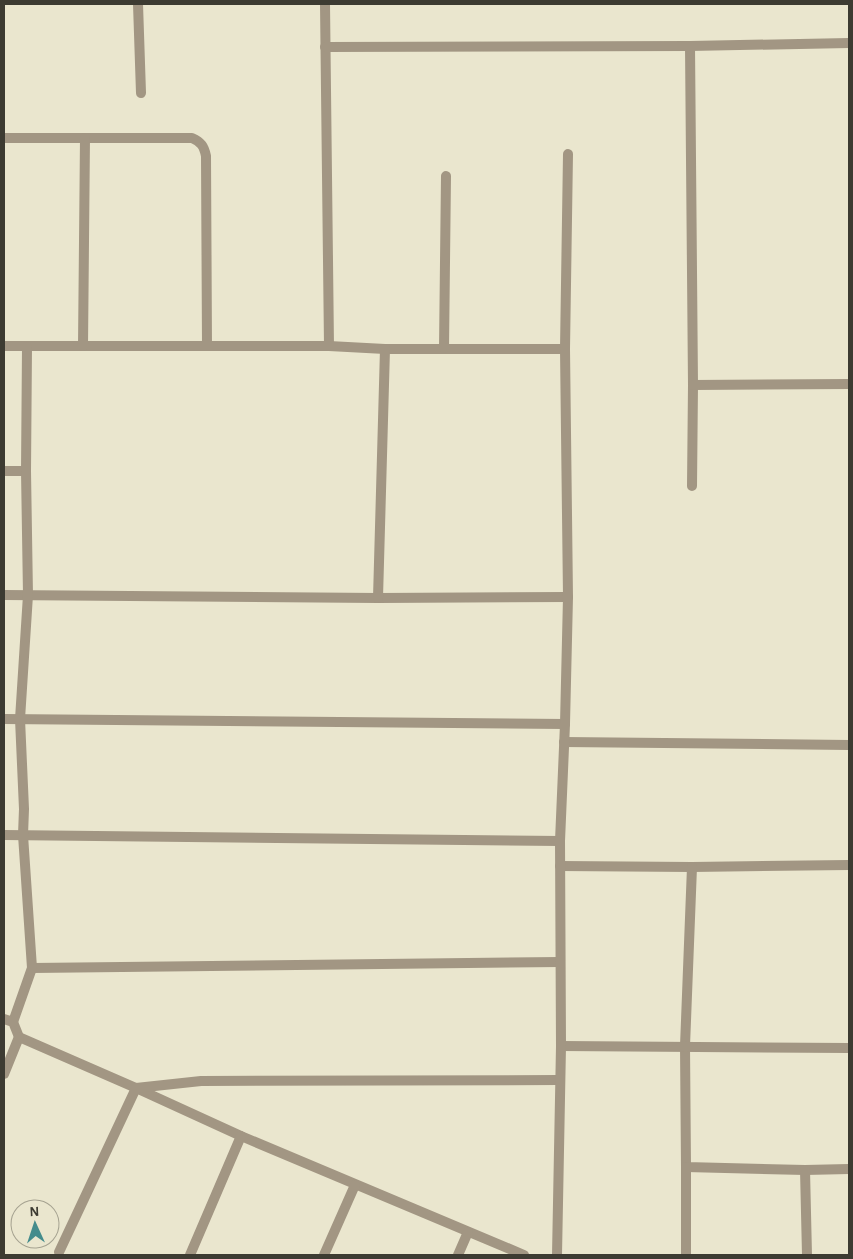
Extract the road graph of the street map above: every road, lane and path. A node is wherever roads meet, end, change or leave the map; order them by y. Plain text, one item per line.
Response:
1 (138, 4) edge
2 (325, 4) edge
3 (849, 43) edge
4 (690, 46) junction
5 (325, 47) junction
6 (141, 93) dead end
7 (4, 138) edge
8 (85, 138) junction
9 (568, 154) dead end
10 (446, 176) dead end
11 (4, 346) edge
12 (83, 346) junction
13 (207, 346) junction
14 (329, 346) junction
15 (27, 347) junction
16 (444, 348) junction
17 (385, 349) junction
18 (565, 349) junction
19 (693, 384) junction
20 (849, 384) edge
21 (4, 471) edge
22 (26, 471) junction
23 (692, 486) dead end
24 (4, 594) edge
25 (28, 595) junction
26 (568, 597) junction
27 (378, 598) junction
28 (4, 718) edge
29 (20, 719) junction
30 (565, 724) junction
31 (564, 742) junction
32 (849, 745) edge
33 (4, 835) edge
34 (23, 835) junction
35 (560, 841) junction
36 (849, 865) edge
37 (560, 866) junction
38 (692, 867) junction
39 (560, 962) junction
40 (32, 968) junction
41 (8, 1020) edge
42 (19, 1038) junction
43 (561, 1046) junction
44 (685, 1046) junction
45 (849, 1048) edge
46 (4, 1074) edge
47 (559, 1080) junction
48 (136, 1088) junction
49 (241, 1136) junction
50 (686, 1167) junction
51 (849, 1169) edge
52 (806, 1170) junction
53 (355, 1185) junction
54 (468, 1232) junction
55 (59, 1252) dead end
56 (190, 1255) edge
57 (324, 1255) edge
58 (458, 1255) edge
59 (524, 1255) edge
60 (557, 1255) edge
61 (686, 1255) edge
62 (807, 1255) edge

1 - 6 street
2 - 5 street
3 - 4 street
4 - 5 street
4 - 19 street
5 - 14 street
7 - 8 street
8 - 12 street
8 - 13 street
9 - 18 street
10 - 16 street
11 - 15 street
12 - 13 street
12 - 15 street
13 - 14 street
14 - 17 street
15 - 22 street
16 - 17 street
16 - 18 street
17 - 27 street
18 - 26 street
19 - 20 street
19 - 23 street
21 - 22 street
22 - 25 street
24 - 25 street
25 - 27 street
25 - 29 street
26 - 27 street
26 - 30 street
28 - 29 street
29 - 30 street
29 - 34 street
30 - 31 street
31 - 32 street
31 - 35 street
33 - 34 street
34 - 35 street
34 - 40 street
35 - 37 street
36 - 38 street
37 - 38 street
37 - 39 street
38 - 44 street
39 - 40 street
39 - 43 street
40 - 41 street
41 - 42 street
42 - 46 street
42 - 48 street
43 - 44 street
43 - 47 street
44 - 45 street
44 - 50 street
47 - 48 street
47 - 60 street
48 - 49 street
48 - 55 street
49 - 53 street
49 - 56 street
50 - 52 street
50 - 61 street
51 - 52 street
52 - 62 street
53 - 54 street
53 - 57 street
54 - 58 street
54 - 59 street

